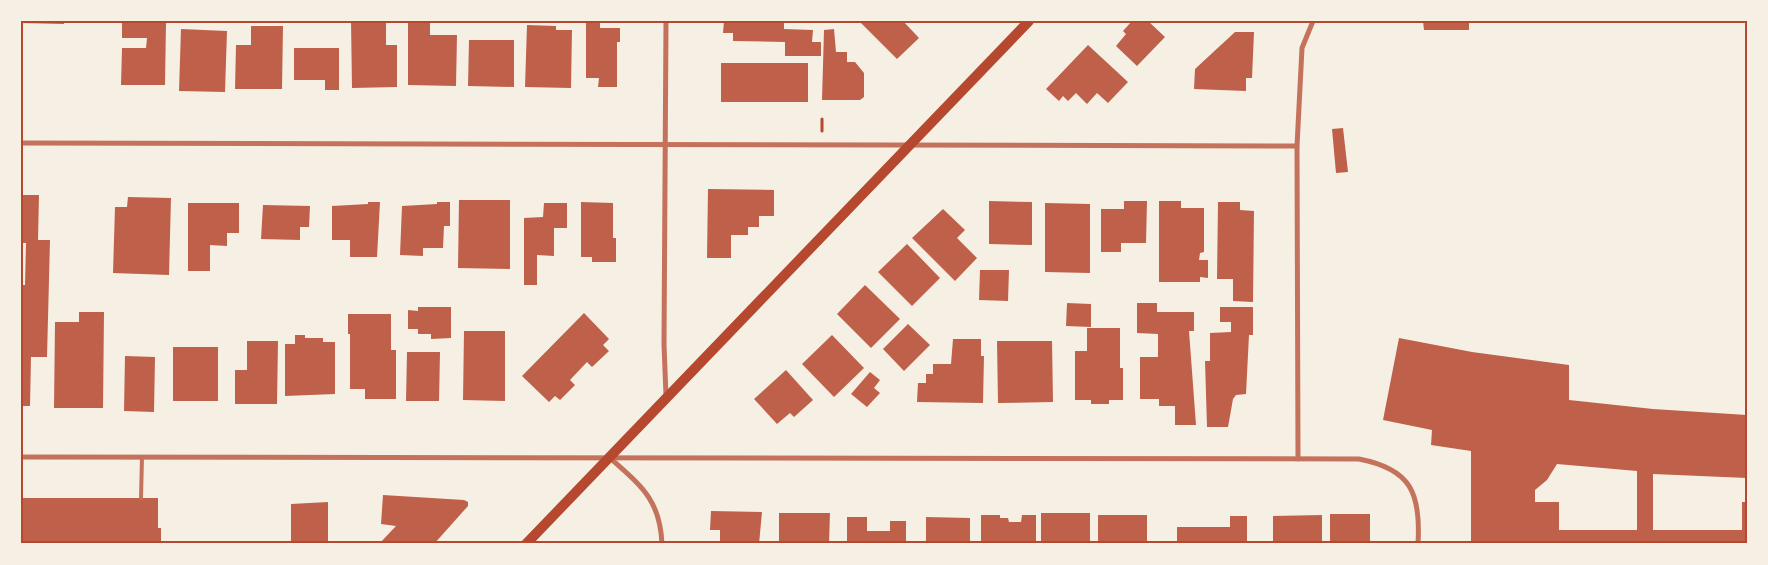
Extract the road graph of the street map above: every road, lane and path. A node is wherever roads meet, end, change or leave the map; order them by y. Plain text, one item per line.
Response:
1 (666, 21) edge
2 (1029, 21) edge
3 (1313, 21) edge
4 (822, 119) dead end
5 (822, 134) dead end
6 (21, 143) edge
7 (666, 145) junction
8 (912, 145) junction
9 (1297, 146) junction
10 (666, 399) junction
11 (21, 456) edge
12 (142, 457) junction
13 (610, 458) junction
14 (1298, 459) junction
15 (141, 498) dead end
16 (526, 544) edge
17 (662, 544) edge
18 (1418, 544) edge

1 - 7 street
2 - 8 main road
3 - 9 street
4 - 5 path
6 - 7 street
7 - 8 street
7 - 10 street
8 - 9 street
8 - 10 main road
9 - 14 street
10 - 13 main road
11 - 12 street
12 - 13 street
12 - 15 lane
13 - 14 street
13 - 16 main road
13 - 17 street
14 - 18 street

